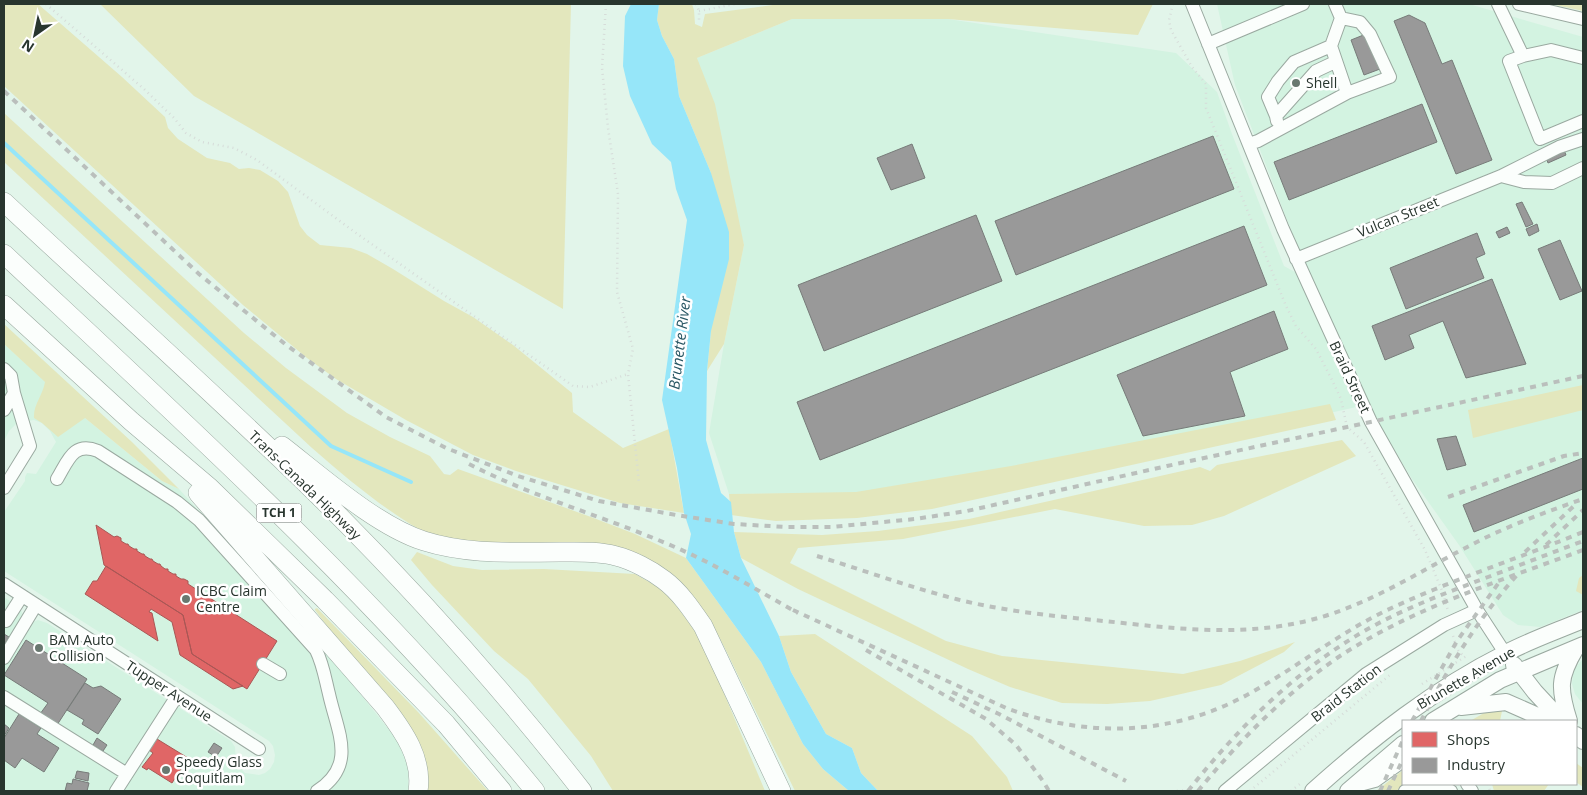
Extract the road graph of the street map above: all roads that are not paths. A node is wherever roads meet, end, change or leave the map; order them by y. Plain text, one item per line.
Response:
1 (1192, 4) edge
2 (1303, 4) edge
3 (1335, 4) edge
4 (1498, 4) edge
5 (1519, 4) edge
6 (1341, 18) junction
7 (1583, 19) edge
8 (1208, 44) junction
9 (1331, 46) junction
10 (1523, 56) junction
11 (1583, 58) edge
12 (1336, 62) junction
13 (1346, 93) junction
14 (1583, 121) edge
15 (1278, 122) junction
16 (1583, 139) edge
17 (1249, 144) junction
18 (1583, 168) edge
19 (1501, 176) junction
20 (4, 202) edge
21 (4, 254) edge
22 (1296, 258) junction
23 (4, 305) edge
24 (4, 368) edge
25 (205, 388) junction
26 (14, 393) junction
27 (4, 410) edge
28 (130, 421) junction
29 (8, 472) edge
30 (57, 479) dead end
31 (4, 488) edge
32 (4, 584) edge
33 (22, 596) junction
34 (36, 605) junction
35 (1478, 610) junction
36 (4, 620) edge
37 (1583, 620) edge
38 (1579, 646) edge
39 (1505, 653) junction
40 (4, 658) edge
41 (263, 664) dead end
42 (1519, 672) junction
43 (280, 674) dead end
44 (177, 696) junction
45 (4, 698) edge
46 (1451, 709) junction
47 (1434, 720) edge
48 (1547, 720) edge
49 (1561, 720) edge
50 (1569, 720) edge
51 (1402, 745) edge
52 (259, 749) dead end
53 (1402, 762) edge
54 (126, 774) junction
55 (1351, 789) edge
56 (116, 791) edge
57 (317, 791) edge
58 (418, 791) edge
59 (502, 791) edge
60 (535, 791) edge
61 (582, 791) edge
62 (780, 791) edge
63 (1225, 791) edge
64 (1313, 791) edge
65 (1405, 791) edge
66 (1451, 791) edge

1 - 8 street, Braid Street
2 - 8 street
3 - 6 street
4 - 10 street
5 - 7 street
6 - 9 street
6 - 13 street
8 - 17 street, Braid Street
9 - 12 street
9 - 15 street
10 - 11 street
10 - 14 street
12 - 13 street
12 - 15 street
13 - 15 street
15 - 17 street
16 - 19 street, Vulcan Street
17 - 22 street, Braid Street
18 - 19 street
19 - 22 street, Vulcan Street
20 - 25 highway, Trans-Canada Highway / TCH 1
21 - 60 highway, TCH 1
22 - 35 street, Braid Street
23 - 28 highway
24 - 26 street
25 - 61 highway, Trans-Canada Highway / TCH 1
25 - 62 highway
26 - 27 street
26 - 29 street
28 - 58 highway
28 - 59 highway
29 - 31 street
30 - 57 street
32 - 33 street, Tupper Avenue
33 - 34 street, Tupper Avenue
33 - 36 street
34 - 40 street
34 - 44 street, Tupper Avenue
35 - 39 street, Braid Street
35 - 63 street, Braid Station
37 - 39 main road, Brunette Avenue
38 - 42 main road, Brunette Avenue
38 - 50 main road
39 - 42 main road, Braid Street
39 - 64 main road, Brunette Avenue
41 - 43 street
42 - 46 main road, Brunette Avenue
42 - 49 main road, Braid Street
44 - 52 street, Tupper Avenue
44 - 54 street
45 - 54 street
46 - 47 main road, Brunette Avenue
46 - 48 main road
51 - 55 main road
53 - 55 street
54 - 56 street
65 - 66 street

